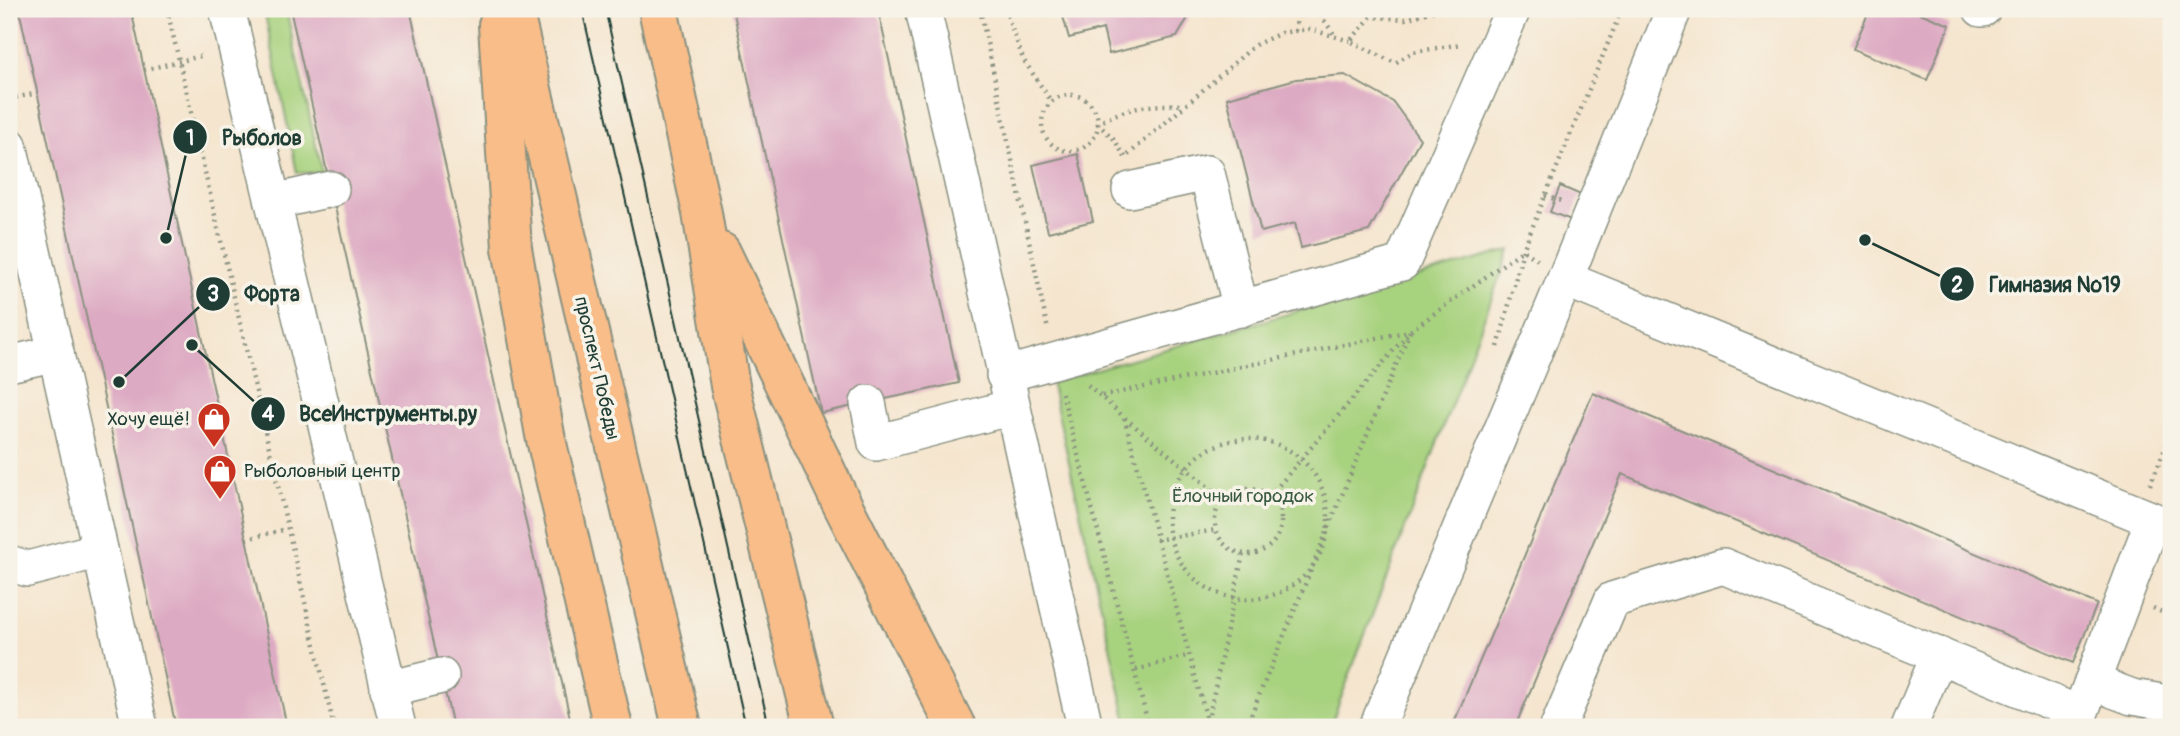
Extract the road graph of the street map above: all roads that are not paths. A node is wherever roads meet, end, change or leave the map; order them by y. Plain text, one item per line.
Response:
1 (227, 9) edge
2 (497, 9) edge
3 (513, 9) edge
4 (658, 9) edge
5 (923, 9) edge
6 (1513, 9) edge
7 (1674, 9) edge
8 (9, 145) edge
9 (1127, 174) road end
10 (331, 189) dead end
11 (273, 202) junction
12 (702, 213) junction
13 (1565, 279) junction
14 (1241, 309) junction
15 (56, 353) junction
16 (9, 364) edge
17 (1008, 391) junction
18 (868, 402) dead end
19 (100, 550) junction
20 (9, 563) edge
21 (1939, 656) junction
22 (441, 676) dead end
23 (2092, 682) junction
24 (388, 689) junction
25 (2171, 708) edge
26 (2078, 721) edge
27 (1565, 725) edge
28 (140, 727) edge
29 (398, 727) edge
30 (612, 727) edge
31 (682, 727) edge
32 (814, 727) edge
33 (956, 727) edge
34 (1084, 727) edge
35 (1377, 727) edge
36 (1909, 727) edge

1 - 11 lane
2 - 30 main road
3 - 31 main road, проспект Победы
4 - 12 main road
5 - 17 lane
6 - 14 lane
7 - 13 lane
8 - 15 lane
9 - 14 lane
10 - 11 lane
11 - 24 lane
12 - 32 main road
12 - 33 main road
13 - 23 lane
13 - 35 lane
14 - 17 lane
15 - 16 lane
15 - 19 lane
17 - 18 lane
17 - 34 lane
19 - 20 lane
19 - 28 lane
21 - 26 lane
21 - 27 lane
21 - 36 lane
22 - 24 lane
23 - 25 lane
23 - 26 lane
24 - 29 lane

